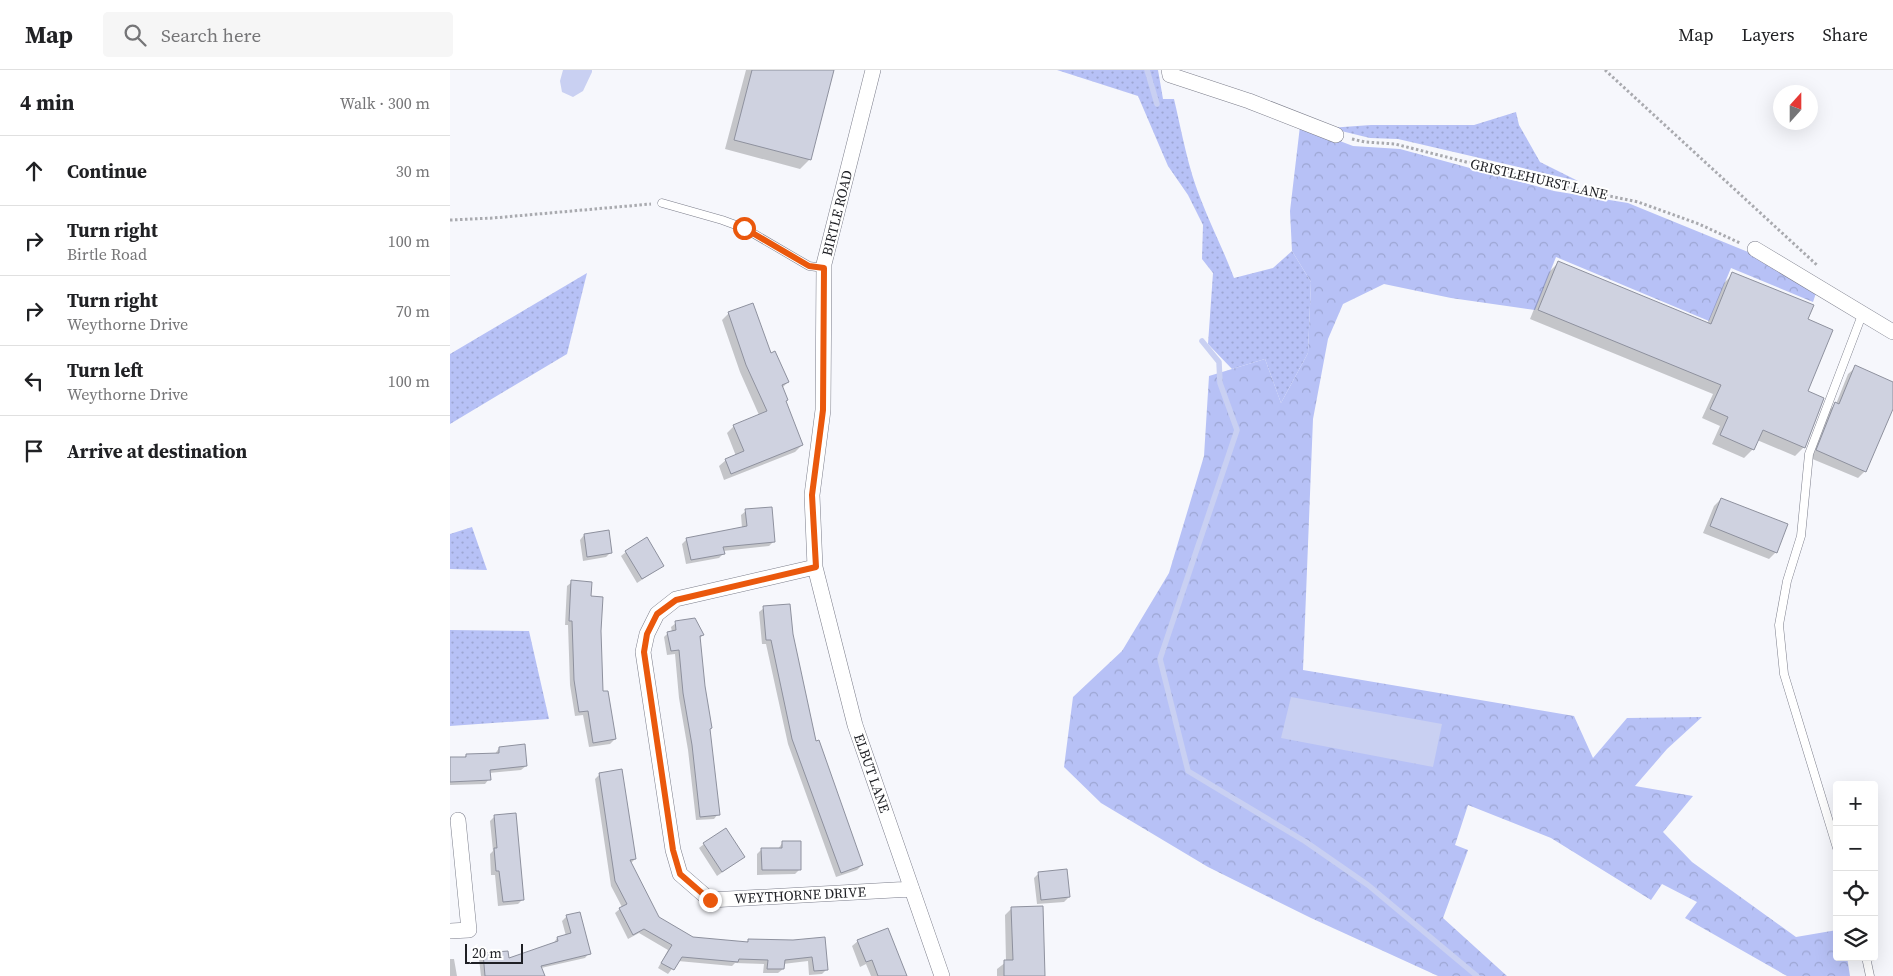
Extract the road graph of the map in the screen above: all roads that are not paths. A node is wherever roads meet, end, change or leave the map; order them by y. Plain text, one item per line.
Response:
1 (873, 70) edge
2 (1169, 70) edge
3 (1336, 135) road end
4 (662, 203) road end
5 (1755, 249) road end
6 (824, 268) junction
7 (1862, 315) junction
8 (1893, 332) edge
9 (816, 567) junction
10 (458, 820) dead end
11 (1833, 835) edge
12 (912, 890) junction
13 (450, 931) edge
14 (1867, 961) edge
15 (942, 976) edge
16 (1870, 976) edge

1 - 6 street, BIRTLE ROAD
2 - 3 street
4 - 6 lane
5 - 7 street
6 - 9 street, BIRTLE ROAD
7 - 8 street
7 - 11 lane
9 - 12 street, ELBUT LANE
9 - 12 street, WEYTHORNE DRIVE
10 - 13 street
12 - 15 street, ELBUT LANE
14 - 16 lane

